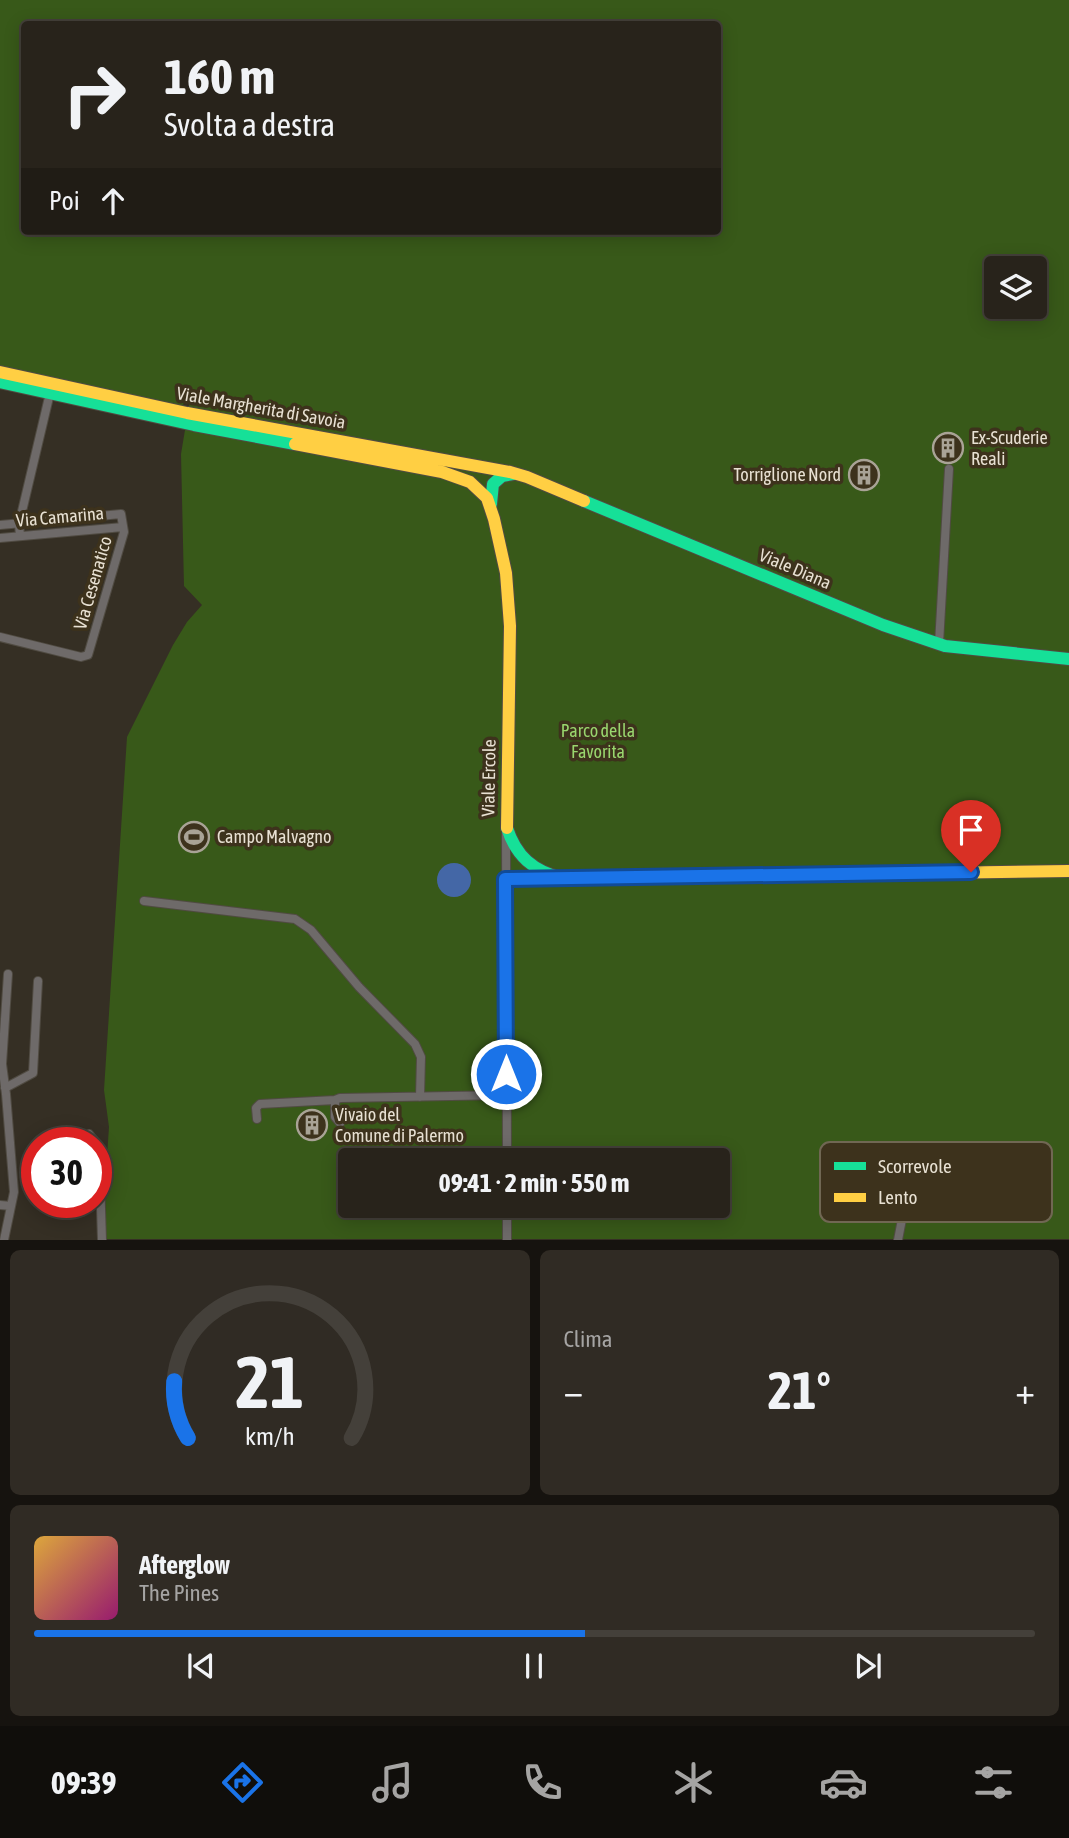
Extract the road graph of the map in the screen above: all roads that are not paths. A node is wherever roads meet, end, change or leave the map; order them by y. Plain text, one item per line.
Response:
1 (0, 372) edge
2 (0, 383) edge
3 (50, 393) junction
4 (949, 469) dead end
5 (517, 474) junction
6 (474, 484) joint
7 (491, 510) junction
8 (121, 514) joint
9 (19, 524) junction
10 (0, 525) edge
11 (123, 527) junction
12 (20, 536) junction
13 (0, 538) edge
14 (0, 636) edge
15 (939, 644) junction
16 (1069, 659) edge
17 (506, 826) junction
18 (1069, 871) edge
19 (562, 878) junction
20 (505, 879) junction
21 (144, 901) dead end
22 (8, 974) dead end
23 (38, 981) dead end
24 (5, 1088) junction
25 (506, 1096) junction
26 (420, 1097) junction
27 (335, 1100) junction
28 (257, 1119) dead end
29 (340, 1123) dead end
30 (507, 1148) edge
31 (0, 1205) edge
32 (10, 1206) junction
33 (101, 1218) edge
34 (507, 1218) edge
35 (901, 1222) edge
36 (4, 1240) edge
37 (102, 1240) edge
38 (508, 1240) edge
39 (898, 1240) edge

1 - 5 street, Viale Margherita di Savoia
2 - 3 street, Viale Margherita di Savoia
3 - 6 street, Viale Margherita di Savoia
3 - 9 street
4 - 15 street
5 - 7 street
5 - 15 street, Viale Diana
6 - 7 street, Viale Ercole
7 - 17 street, Viale Ercole
8 - 9 street, Via Camarina
8 - 11 street, Via Cesenatico
9 - 10 street, Via Camarina
9 - 12 street
11 - 12 street, Via Camarina
11 - 14 street, Via Cesenatico
12 - 13 street, Via Camarina
15 - 16 street, Viale Diana
17 - 19 street, Viale Ercole
17 - 20 street
18 - 19 street, Viale Ercole
19 - 20 street
20 - 25 street
21 - 26 street
22 - 24 street
23 - 24 street
24 - 32 street
25 - 26 street
25 - 30 street
26 - 27 street
27 - 28 street
27 - 29 street
31 - 32 street
32 - 36 street
33 - 37 street
34 - 38 street
35 - 39 street

